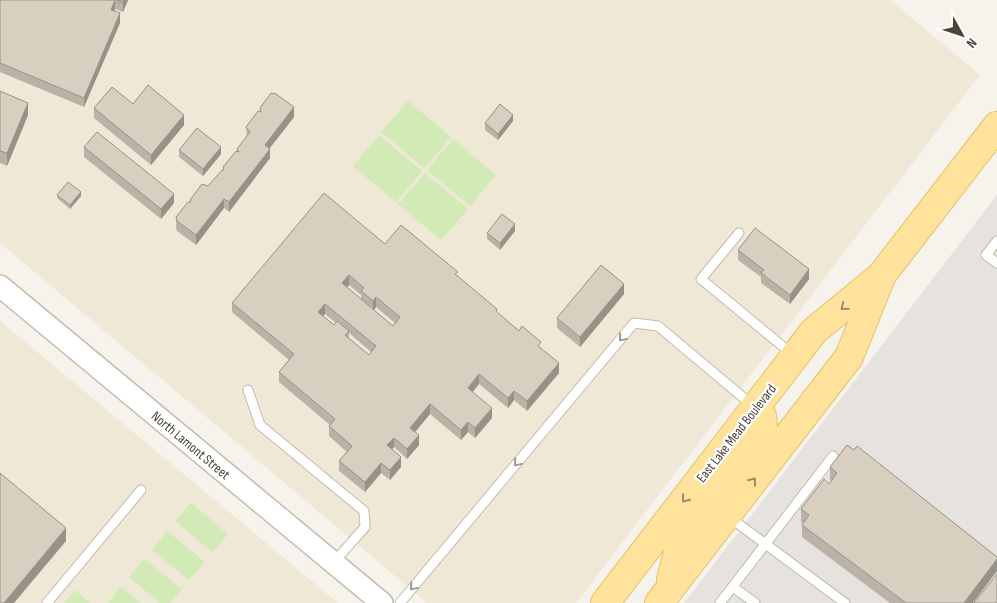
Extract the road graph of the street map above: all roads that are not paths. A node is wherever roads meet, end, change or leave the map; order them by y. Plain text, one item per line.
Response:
1 (997, 126) edge
2 (739, 233) dead end
3 (997, 241) edge
4 (997, 263) edge
5 (881, 276) junction
6 (0, 286) edge
7 (794, 356) junction
8 (248, 390) dead end
9 (755, 408) junction
10 (832, 456) dead end
11 (141, 490) dead end
12 (727, 515) junction
13 (766, 544) junction
14 (334, 563) junction
15 (732, 587) junction
16 (663, 597) edge
17 (47, 603) edge
18 (382, 603) edge
19 (400, 603) edge
20 (605, 603) edge
21 (720, 603) edge
22 (755, 603) edge
23 (845, 603) edge

1 - 5 main road, East Lake Mead Boulevard
2 - 7 lane
3 - 4 lane
5 -> 7 main road, East Lake Mead Boulevard
12 -> 5 main road, East Lake Mead Boulevard
6 - 14 street, North Lamont Street
7 - 9 main road, East Lake Mead Boulevard
8 - 14 lane
9 - 16 main road
9 -> 19 lane
9 -> 20 main road, East Lake Mead Boulevard
10 - 13 lane
11 - 17 lane
12 - 13 lane
12 - 16 main road, East Lake Mead Boulevard
13 - 15 lane
13 - 23 lane
14 - 18 street, North Lamont Street
15 - 21 lane
15 - 22 lane

